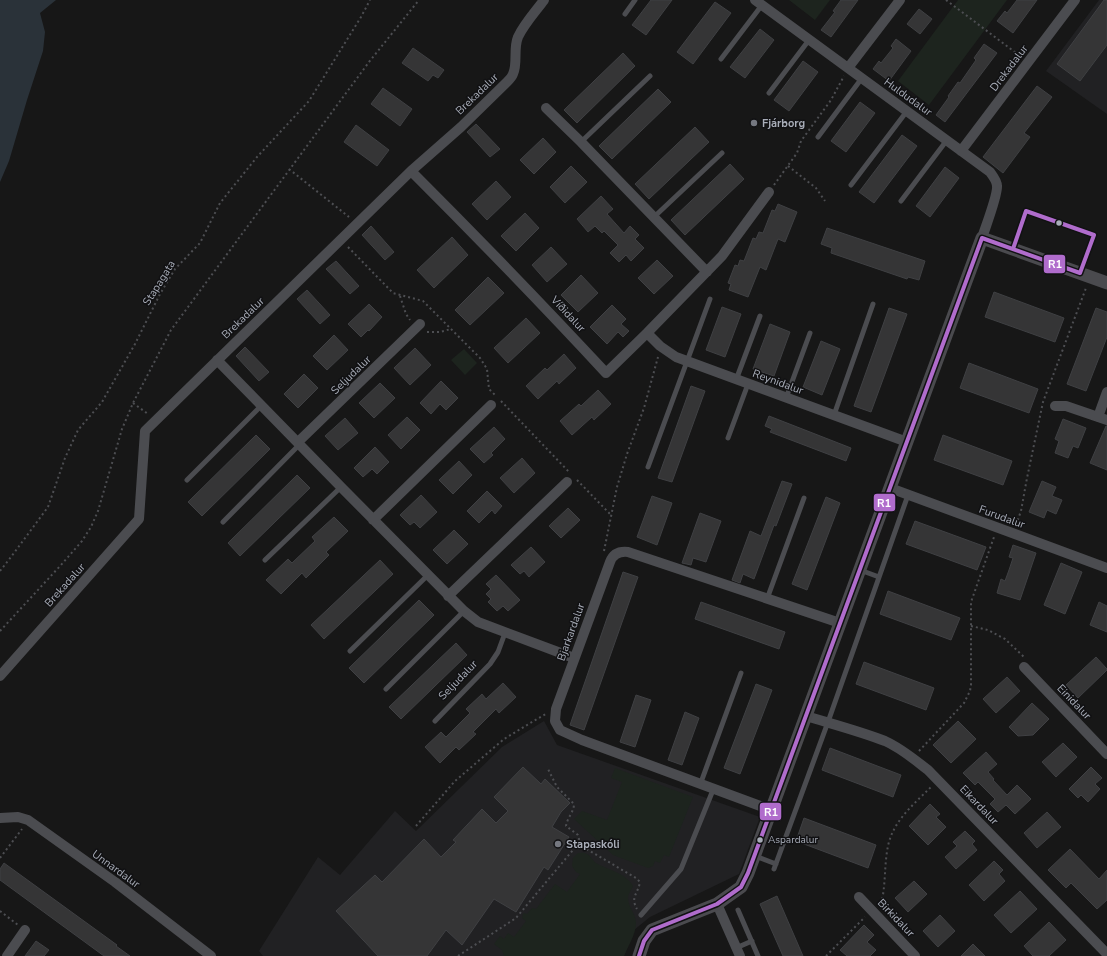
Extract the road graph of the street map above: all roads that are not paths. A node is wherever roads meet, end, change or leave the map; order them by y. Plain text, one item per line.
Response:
1 (544, 0) edge
2 (635, 0) edge
3 (900, 0) edge
4 (1075, 0) edge
5 (759, 2) edge
6 (624, 14) dead end
7 (810, 40) junction
8 (722, 59) dead end
9 (848, 68) junction
10 (650, 76) dead end
11 (862, 78) junction
12 (769, 93) dead end
13 (546, 108) dead end
14 (907, 111) junction
15 (818, 137) dead end
16 (947, 140) junction
17 (581, 142) junction
18 (961, 151) junction
19 (722, 153) dead end
20 (411, 171) junction
21 (851, 185) dead end
22 (769, 192) road end
23 (901, 201) dead end
24 (654, 217) junction
25 (982, 238) junction
26 (1012, 249) junction
27 (708, 272) junction
28 (1080, 273) junction
29 (1107, 283) edge
30 (710, 299) dead end
31 (874, 304) dead end
32 (760, 316) dead end
33 (420, 324) dead end
34 (810, 333) dead end
35 (647, 334) junction
36 (217, 360) junction
37 (687, 362) junction
38 (736, 380) junction
39 (748, 384) junction
40 (1107, 392) edge
41 (786, 398) junction
42 (262, 405) junction
43 (491, 405) dead end
44 (1055, 406) dead end
45 (834, 415) junction
46 (1102, 419) edge
47 (728, 438) dead end
48 (907, 442) junction
49 (299, 443) junction
50 (648, 467) dead end
51 (187, 480) dead end
52 (567, 482) dead end
53 (340, 487) junction
54 (890, 488) junction
55 (908, 495) junction
56 (804, 498) dead end
57 (373, 520) junction
58 (223, 522) dead end
59 (266, 560) dead end
60 (1107, 568) edge
61 (860, 570) junction
62 (428, 575) junction
63 (879, 577) junction
64 (448, 596) junction
65 (767, 599) junction
66 (464, 611) junction
67 (840, 624) junction
68 (505, 633) junction
69 (350, 651) dead end
70 (574, 658) junction
71 (1024, 667) road end
72 (741, 673) dead end
73 (0, 676) edge
74 (386, 689) dead end
75 (806, 716) junction
76 (435, 721) dead end
77 (828, 722) junction
78 (1107, 754) edge
79 (700, 784) junction
80 (713, 790) junction
81 (771, 810) junction
82 (0, 818) edge
83 (754, 856) junction
84 (859, 897) dead end
85 (717, 904) junction
86 (738, 910) dead end
87 (641, 915) road end
88 (25, 930) road end
89 (752, 942) junction
90 (738, 952) edge
91 (1107, 954) edge
92 (7, 956) edge
93 (211, 956) edge
94 (639, 956) edge
95 (758, 956) edge
96 (915, 956) edge

1 - 20 street, Brekadalur
2 - 6 lane
3 - 9 street
4 - 18 street, Drekadalur
5 - 7 street, Huldudalur
5 - 8 lane
7 - 9 street, Huldudalur
7 - 12 lane
9 - 11 street, Huldudalur
10 - 17 lane
11 - 14 street, Huldudalur
11 - 15 lane
13 - 17 street
14 - 16 street, Huldudalur
14 - 21 lane
16 - 18 street, Huldudalur
16 - 23 lane
17 - 24 street
18 - 25 street, Huldudalur
19 - 24 lane
20 - 35 street, Víðidalur
20 - 36 street, Brekadalur
22 - 27 street, Víðidalur
24 - 27 street
25 - 26 street
25 - 48 street
26 - 28 street
26 - 28 lane
27 - 35 street, Víðidalur
28 - 29 street
30 - 37 lane
31 - 45 lane
32 - 38 lane
33 - 49 street, Seljudalur
34 - 41 lane
35 - 37 street, Reynidalur
36 - 42 street
36 - 73 street, Brekadalur
37 - 38 street, Reynidalur
37 - 50 lane
38 - 39 street, Reynidalur
39 - 41 street, Reynidalur
39 - 47 lane
40 - 46 street
41 - 45 street, Reynidalur
42 - 49 street
42 - 51 lane
43 - 57 street
44 - 46 street
45 - 48 street, Reynidalur
48 - 54 street
49 - 53 street
49 - 58 lane, Seljudalur
52 - 64 street
53 - 57 street
53 - 59 lane
54 - 55 street, Furudalur
54 - 61 street
55 - 60 street, Furudalur
55 - 63 lane
56 - 65 lane
57 - 62 street
61 - 63 lane
61 - 67 street
62 - 64 street
62 - 69 lane
63 - 77 lane
64 - 66 street
65 - 67 street
65 - 70 street, Bjarkardalur
66 - 68 street
66 - 74 lane
67 - 75 street
68 - 70 street
68 - 76 lane, Seljudalur
70 - 79 street, Bjarkardalur
71 - 78 street, Einidalur
72 - 79 lane
75 - 77 street, Eikardalur
75 - 81 street
77 - 83 lane
77 - 91 street, Eikardalur
79 - 80 street, Bjarkardalur
80 - 81 street, Bjarkardalur
80 - 87 lane
81 - 83 street
82 - 93 street, Unnardalur
83 - 85 street
84 - 96 street, Birkidalur
85 - 90 street
85 - 94 street
86 - 89 lane
88 - 92 street
89 - 90 lane
89 - 95 lane

